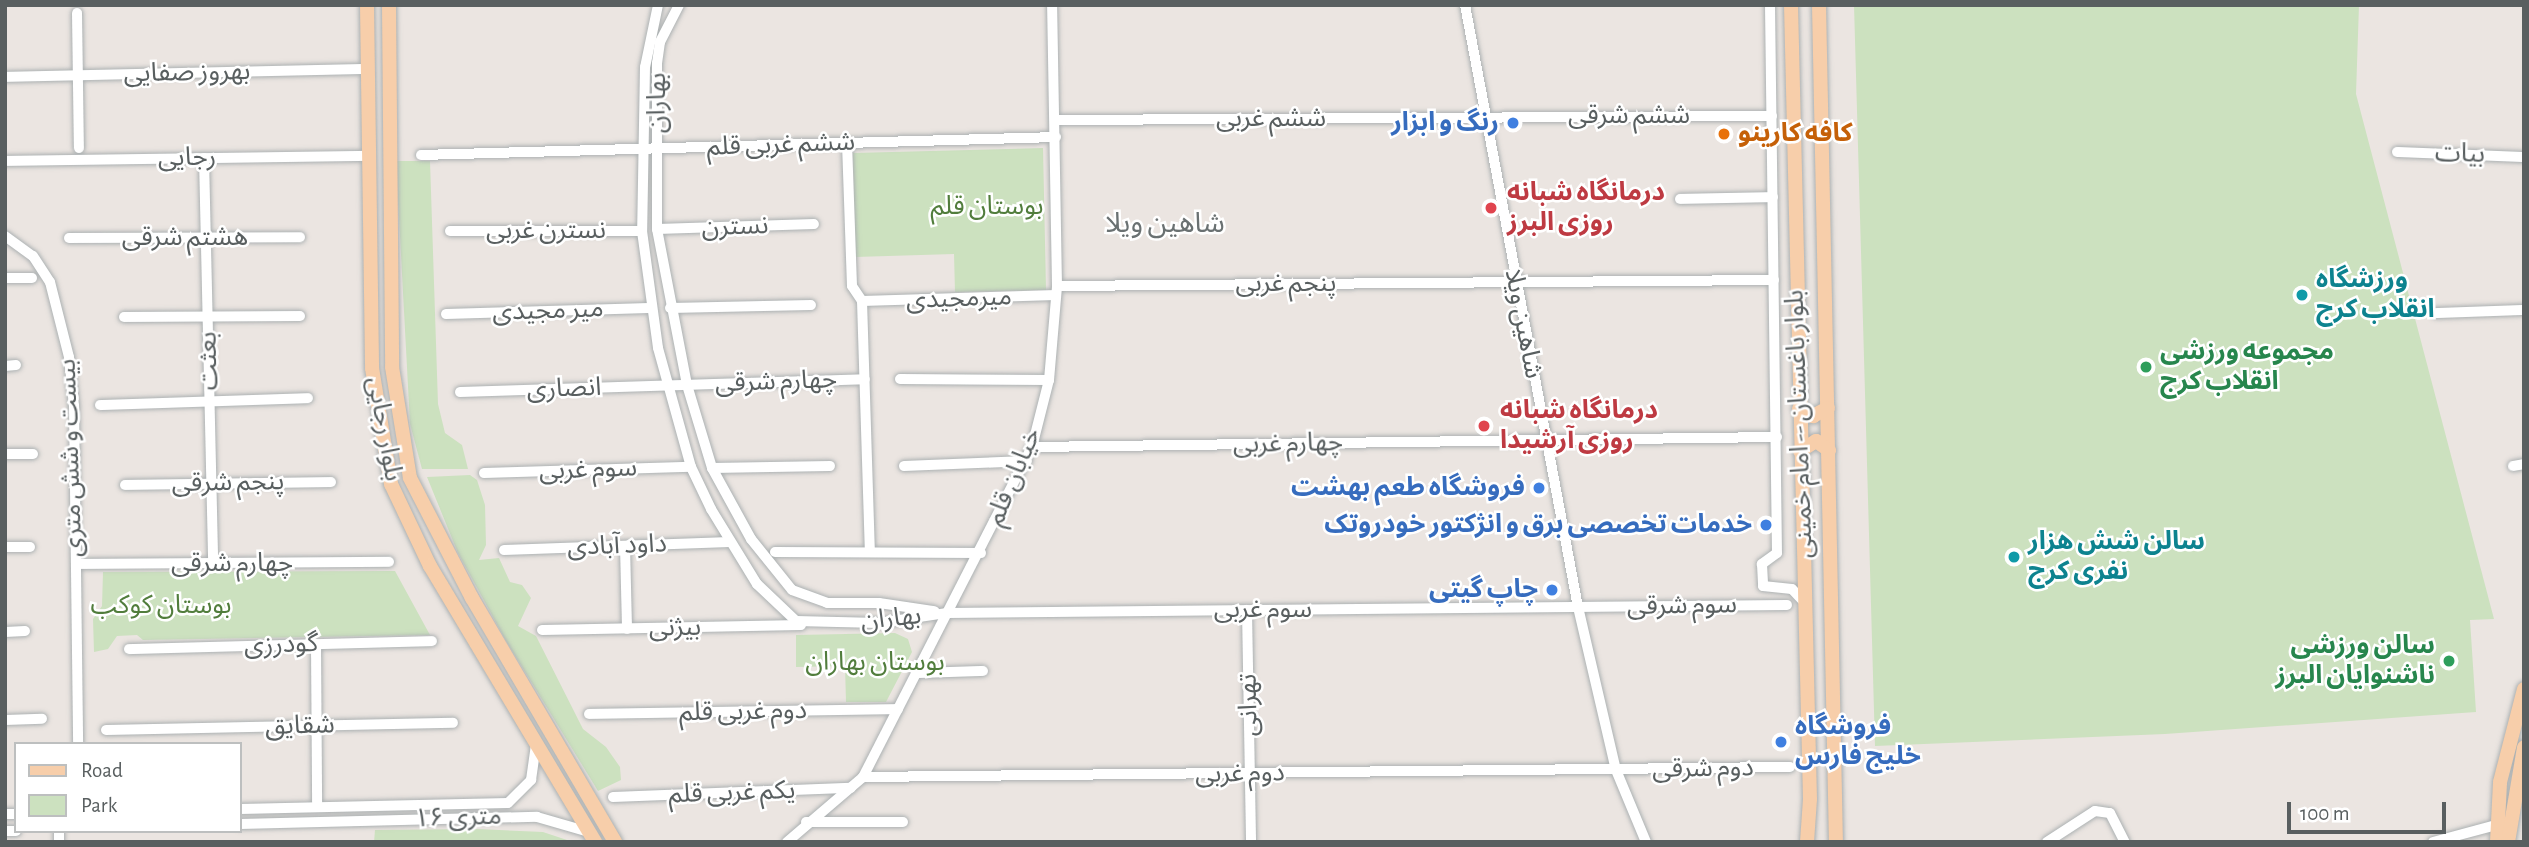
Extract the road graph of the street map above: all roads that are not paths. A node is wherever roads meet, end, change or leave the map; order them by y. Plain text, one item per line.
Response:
1 (367, 5) edge
2 (389, 5) edge
3 (658, 5) edge
4 (679, 5) edge
5 (1052, 5) edge
6 (1465, 5) edge
7 (1770, 5) edge
8 (1791, 5) edge
9 (1819, 5) edge
10 (78, 13) dead end
11 (369, 69) junction
12 (78, 76) junction
13 (5, 77) edge
14 (1772, 116) junction
15 (1486, 117) junction
16 (1055, 120) junction
17 (1056, 137) junction
18 (847, 143) junction
19 (79, 148) dead end
20 (642, 149) junction
21 (658, 149) junction
22 (2397, 152) dead end
23 (421, 155) dead end
24 (370, 156) junction
25 (2524, 157) edge
26 (204, 158) junction
27 (5, 161) edge
28 (1773, 197) junction
29 (1680, 199) dead end
30 (814, 224) dead end
31 (657, 229) junction
32 (450, 230) dead end
33 (642, 231) junction
34 (5, 236) edge
35 (206, 237) junction
36 (300, 237) dead end
37 (69, 238) dead end
38 (5, 278) edge
39 (32, 278) dead end
40 (1774, 279) junction
41 (1515, 282) junction
42 (1057, 290) junction
43 (862, 302) junction
44 (811, 305) dead end
45 (649, 307) junction
46 (670, 308) junction
47 (2524, 310) edge
48 (2436, 313) dead end
49 (446, 314) dead end
50 (300, 316) dead end
51 (124, 317) dead end
52 (208, 317) junction
53 (1775, 319) junction
54 (1796, 319) junction
55 (865, 379) junction
56 (900, 379) dead end
57 (1049, 380) junction
58 (668, 385) junction
59 (687, 385) junction
60 (460, 393) dead end
61 (308, 398) dead end
62 (210, 401) junction
63 (100, 405) dead end
64 (1828, 408) junction
65 (1799, 409) junction
66 (1777, 437) junction
67 (1545, 441) junction
68 (1031, 447) junction
69 (1829, 450) junction
70 (1800, 451) junction
71 (5, 454) edge
72 (33, 454) dead end
73 (1027, 461) junction
74 (830, 466) dead end
75 (904, 466) dead end
76 (691, 467) junction
77 (712, 468) junction
78 (484, 473) dead end
79 (410, 478) junction
80 (331, 482) dead end
81 (211, 483) junction
82 (391, 484) junction
83 (125, 485) dead end
84 (730, 542) junction
85 (625, 546) junction
86 (5, 547) edge
87 (30, 547) dead end
88 (504, 550) dead end
89 (870, 551) junction
90 (775, 552) dead end
91 (981, 553) junction
92 (389, 562) dead end
93 (76, 564) junction
94 (213, 565) junction
95 (879, 603) junction
96 (1805, 603) junction
97 (1787, 605) dead end
98 (1578, 607) junction
99 (1247, 610) junction
100 (947, 613) junction
101 (879, 623) junction
102 (809, 625) junction
103 (627, 629) junction
104 (542, 630) dead end
105 (25, 631) dead end
106 (5, 632) edge
107 (432, 641) dead end
108 (316, 644) junction
109 (129, 649) dead end
110 (983, 671) dead end
111 (916, 673) junction
112 (2524, 689) edge
113 (898, 709) junction
114 (589, 714) dead end
115 (41, 719) dead end
116 (5, 720) edge
117 (453, 723) dead end
118 (318, 725) junction
119 (106, 730) dead end
120 (78, 742) edge
121 (536, 743) junction
122 (2524, 747) edge
123 (1790, 768) dead end
124 (1616, 770) junction
125 (1250, 774) junction
126 (863, 777) junction
127 (852, 788) junction
128 (613, 797) dead end
129 (317, 807) junction
130 (242, 809) edge
131 (2510, 821) edge
132 (806, 822) junction
133 (903, 822) dead end
134 (242, 824) edge
135 (592, 837) edge
136 (615, 842) edge
137 (788, 842) edge
138 (1251, 842) edge
139 (1646, 842) edge
140 (1807, 842) edge
141 (1836, 842) edge
142 (2048, 842) edge
143 (2125, 842) edge
144 (2433, 842) edge
145 (2497, 842) edge
146 (2508, 842) edge

1 - 11 main road, بلوار رجایی
2 - 79 main road, بلوار رجایی
3 - 20 street, بهاران
4 - 21 street, بهاران
5 - 16 street, خیابان قلم
6 - 15 street, شاهین ویلا
7 - 14 street
8 - 54 main road, بلوار باغستان -- امام خمینی
9 - 64 main road, بلوار باغستان -- امام خمینی
10 - 12 street
11 - 12 street, بهروز صفایی
11 - 24 main road, بلوار رجایی
12 - 13 street, بهروز صفایی
12 - 19 street
14 - 15 street, ششم شرقی
14 - 28 street
15 - 16 street, ششم غربی
15 - 41 street, شاهین ویلا
16 - 17 street, خیابان قلم
17 - 18 street, ششم غربی قلم
17 - 42 street, خیابان قلم
18 - 21 street, ششم غربی قلم
18 - 43 street
20 - 21 street, ششم غربی قلم
20 - 23 street, ششم غربی قلم
20 - 33 street, بهاران
21 - 31 street, بهاران
22 - 25 street, بیات
24 - 26 street, رجایی
24 - 82 main road, بلوار رجایی
26 - 27 street, رجایی
26 - 35 street, بعثت
28 - 29 street
28 - 40 street
30 - 31 street, نسترن
31 - 46 street, بهاران
32 - 33 street, نسترن غربی
33 - 45 street, بهاران
34 - 93 street, بیست و شش متری
35 - 36 street, هشتم شرقی
35 - 37 street, هشتم شرقی
35 - 52 street, بعثت
38 - 39 street
40 - 41 street, پنجم غربی
40 - 53 street
41 - 42 street, پنجم غربی
41 - 67 street, شاهین ویلا
42 - 43 street, میرمجیدی
42 - 57 street, خیابان قلم
43 - 55 street
44 - 46 street
45 - 49 street, میر مجیدی
45 - 58 street, بهاران
46 - 59 street, بهاران
47 - 48 street
50 - 52 street
51 - 52 street
52 - 62 street, بعثت
53 - 54 street
53 - 66 street
54 - 65 main road, بلوار باغستان -- امام خمینی
55 - 59 street, چهارم شرقی
55 - 89 street
56 - 57 street
57 - 68 street, خیابان قلم
58 - 59 street, چهارم شرقی
58 - 60 street, انصاری
58 - 76 street, بهاران
59 - 77 street, بهاران
61 - 62 street
62 - 63 street
62 - 81 street, بعثت
64 - 65 main road
64 - 69 main road, بلوار باغستان -- امام خمینی
65 - 70 main road, بلوار باغستان -- امام خمینی
66 - 67 street
66 - 96 street
67 - 68 street, چهارم غربی
67 - 98 street, شاهین ویلا
68 - 73 street, خیابان قلم
69 - 70 main road
69 - 141 main road, بلوار باغستان -- امام خمینی
70 - 96 main road, بلوار باغستان -- امام خمینی
71 - 72 street
73 - 75 street
73 - 91 street, خیابان قلم
74 - 77 street
76 - 78 street, سوم غربی
76 - 84 street, بهاران
77 - 95 street, بهاران
79 - 82 main road
79 - 136 main road, بلوار رجایی
80 - 81 street, پنجم شرقی
81 - 83 street, پنجم شرقی
81 - 94 street, بعثت
82 - 121 main road, بلوار رجایی
84 - 85 street, داود آبادی
84 - 102 street, بهاران
85 - 88 street, داود آبادی
85 - 103 street
86 - 87 street
89 - 90 street
89 - 91 street
91 - 100 street, خیابان قلم
92 - 94 street, چهارم شرقی
93 - 94 street, چهارم شرقی
93 - 120 street, بیست و شش متری
95 - 100 street, بهاران
95 - 101 street
96 - 140 main road, بلوار باغستان -- امام خمینی
97 - 98 street, سوم شرقی
98 - 99 street, سوم غربی
98 - 124 street, شاهین ویلا
99 - 100 street, سوم غربی
99 - 125 street, تهرانی
100 - 101 street, بهاران
100 - 111 street, خیابان قلم
101 - 102 street, بهاران
102 - 103 street, بیژنی
103 - 104 street, بیژنی
105 - 106 street
107 - 108 street, گودرزی
108 - 109 street, گودرزی
108 - 118 street
110 - 111 street
111 - 113 street, خیابان قلم
112 - 131 main road
113 - 114 street, دوم غربی قلم
113 - 126 street, خیابان قلم
115 - 116 street
117 - 118 street, شقایق
118 - 119 street, شقایق
118 - 129 street
121 - 129 street, ۱۶ متری
121 - 135 main road, بلوار رجایی
122 - 131 main road
123 - 124 street, دوم شرقی
124 - 125 street, دوم غربی
124 - 139 street, شاهین ویلا
125 - 126 street, دوم غربی
125 - 138 street, تهرانی
126 - 127 street, خیابان قلم
127 - 128 street, یکم غربی قلم
127 - 132 street, خیابان قلم
129 - 130 street, ۱۶ متری
131 - 144 street
131 - 145 main road
131 - 146 main road
132 - 133 street
132 - 137 street, خیابان قلم
134 - 135 street, ۱۶ متری
142 - 143 street

